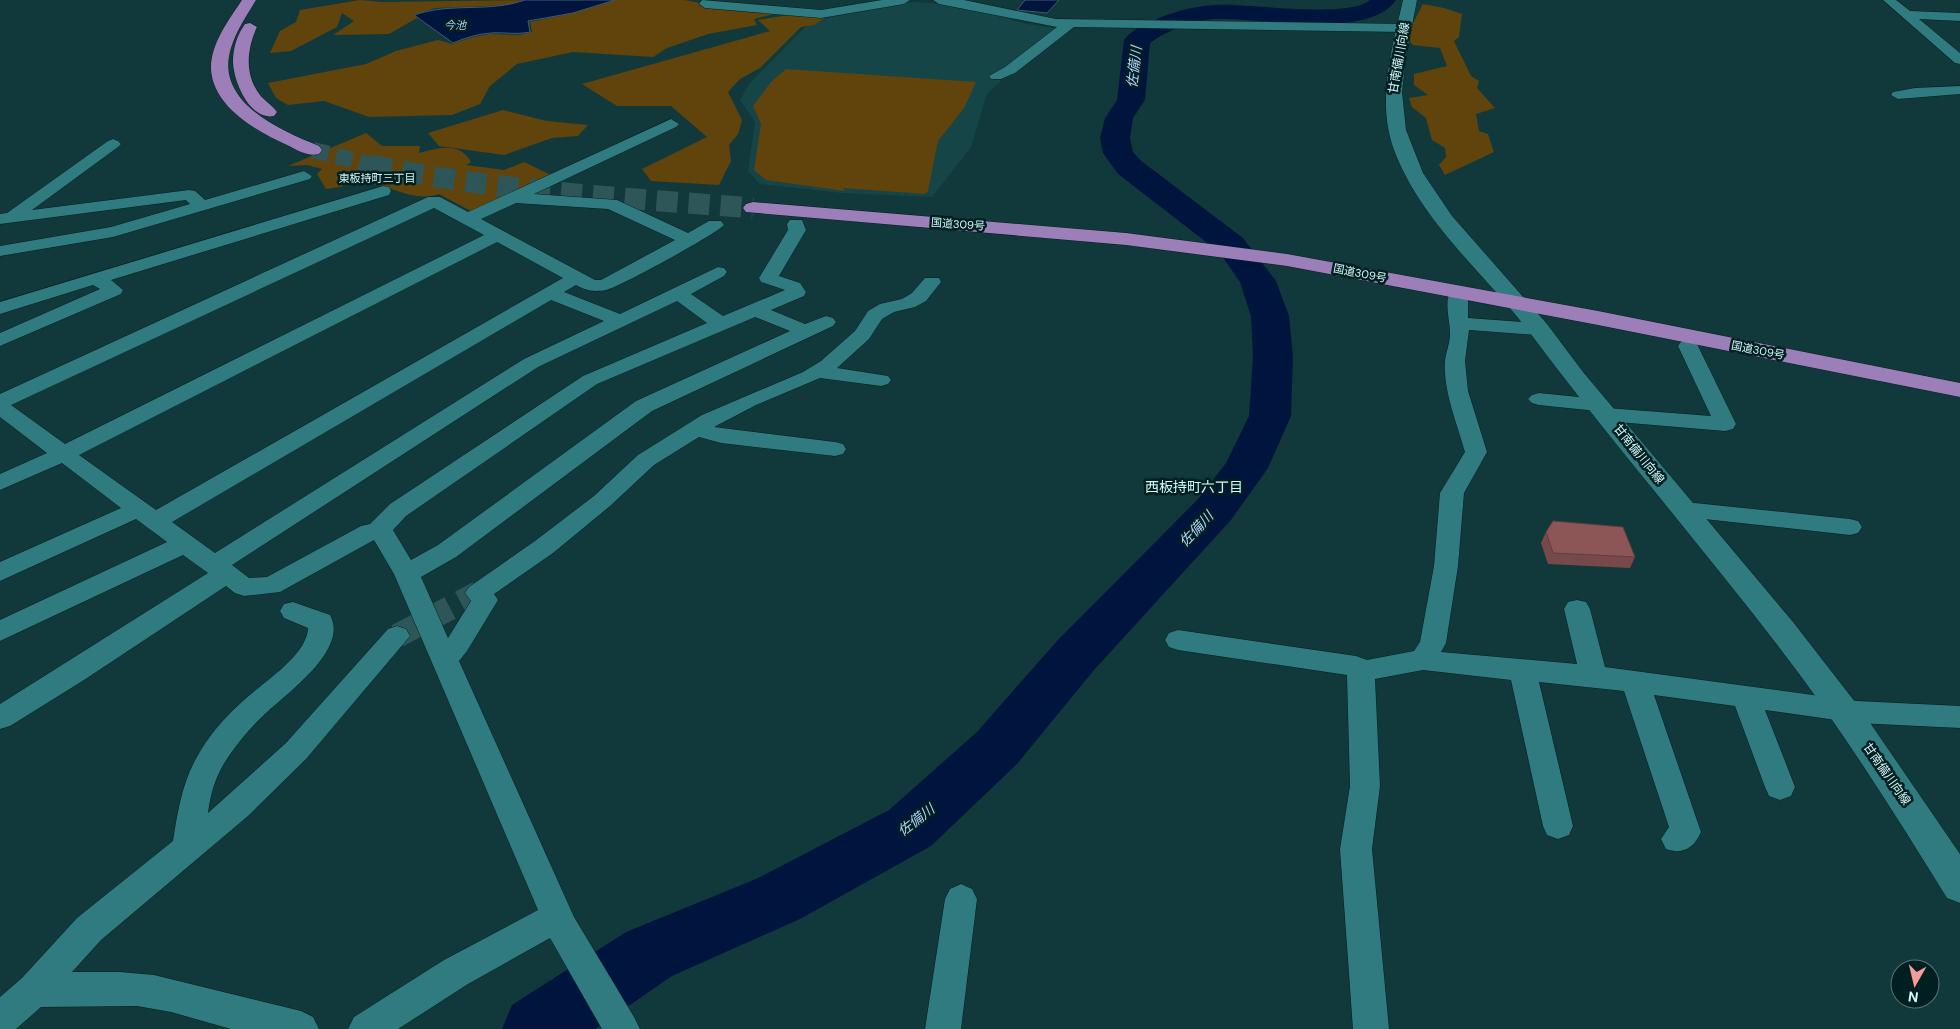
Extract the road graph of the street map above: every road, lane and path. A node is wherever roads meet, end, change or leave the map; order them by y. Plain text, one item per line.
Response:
1 (710, 0) edge
2 (784, 0) edge
3 (904, 0) edge
4 (939, 0) edge
5 (1013, 0) edge
6 (1410, 0) edge
7 (1889, 0) edge
8 (257, 2) edge
9 (859, 4) edge
10 (773, 10) junction
11 (1004, 12) junction
12 (1907, 15) junction
13 (1960, 17) edge
14 (1071, 23) junction
15 (1404, 28) junction
16 (1940, 43) junction
17 (1960, 43) edge
18 (1960, 60) edge
19 (996, 76) dead end
20 (1960, 90) edge
21 (1898, 95) dead end
22 (671, 124) dead end
23 (331, 143) tunnel mouth
24 (113, 144) dead end
25 (313, 150) tunnel mouth
26 (304, 176) tunnel mouth
27 (383, 190) dead end
28 (514, 198) junction
29 (201, 205) junction
30 (5, 218) edge
31 (468, 219) junction
32 (796, 224) dead end
33 (715, 225) dead end
34 (498, 235) junction
35 (689, 240) junction
36 (0, 251) edge
37 (1335, 261) junction
38 (718, 272) dead end
39 (577, 277) junction
40 (96, 279) junction
41 (932, 282) dead end
42 (1459, 292) junction
43 (677, 293) junction
44 (549, 294) junction
45 (1508, 294) junction
46 (0, 308) edge
47 (754, 310) junction
48 (621, 321) junction
49 (826, 322) dead end
50 (1460, 323) junction
51 (721, 324) junction
52 (1538, 329) junction
53 (803, 332) junction
54 (0, 340) edge
55 (1688, 346) dead end
56 (818, 372) junction
57 (1960, 376) edge
58 (881, 380) dead end
59 (1960, 390) edge
60 (1539, 400) dead end
61 (0, 402) edge
62 (0, 407) edge
63 (1602, 410) junction
64 (696, 429) junction
65 (835, 450) dead end
66 (62, 454) junction
67 (0, 482) edge
68 (1685, 510) junction
69 (146, 515) junction
70 (1850, 527) dead end
71 (376, 532) junction
72 (185, 544) junction
73 (220, 569) junction
74 (0, 572) edge
75 (407, 574) junction
76 (1577, 609) dead end
77 (293, 610) dead end
78 (0, 631) edge
79 (397, 636) tunnel mouth
80 (1178, 640) dead end
81 (444, 660) junction
82 (1423, 660) junction
83 (1362, 670) junction
84 (1523, 670) junction
85 (1594, 676) junction
86 (1635, 681) junction
87 (1745, 695) junction
88 (1842, 709) junction
89 (1960, 717) edge
90 (0, 718) edge
91 (1780, 786) dead end
92 (1558, 826) dead end
93 (1677, 839) dead end
94 (187, 849) junction
95 (1960, 886) edge
96 (961, 899) dead end
97 (561, 924) junction
98 (34, 990) junction
99 (0, 1020) edge
100 (301, 1029) edge
101 (366, 1029) edge
102 (622, 1029) edge
103 (943, 1029) edge
104 (1371, 1029) edge

1 - 10 street
2 - 10 street
3 - 9 street
4 - 11 street
5 - 11 street
6 - 15 main road, 甘南備川向線
7 - 12 street
8 - 23 highway
8 - 25 highway
9 - 10 street
11 - 14 street
12 - 13 street
12 - 16 street
14 - 15 street
14 - 19 street
15 - 45 main road, 甘南備川向線
16 - 17 street
16 - 18 street
20 - 21 street
22 - 28 street
24 - 30 street
26 - 29 street
27 - 40 street
28 - 31 street
28 - 35 street
29 - 30 street
29 - 36 street
31 - 34 street
31 - 61 street
32 - 47 street
33 - 35 street
34 - 39 street
34 - 66 street
35 - 39 street
37 - 37 highway, 国道309号
37 - 42 highway, 国道309号
37 - 45 highway, 国道309号
38 - 43 street
39 - 44 street
40 - 46 street
40 - 54 street
41 - 56 street
42 - 45 highway, 国道309号
42 - 50 street
43 - 48 street
43 - 51 street
44 - 48 street
44 - 69 street
45 - 52 main road, 甘南備川向線
45 - 57 highway, 国道309号
45 - 59 highway, 国道309号
47 - 51 street
47 - 53 street
48 - 73 street
49 - 53 street
50 - 52 street
50 - 82 street
51 - 71 street
52 - 63 main road, 甘南備川向線
53 - 75 street
55 - 63 street
56 - 58 street
56 - 64 street
60 - 63 street
62 - 66 street
63 - 68 main road, 甘南備川向線
64 - 65 street
64 - 81 street
66 - 67 street
66 - 69 street
68 - 70 street
68 - 88 main road, 甘南備川向線
69 - 72 street
69 - 74 street
71 - 73 street
71 - 75 street
72 - 73 street
72 - 78 street
73 - 90 street
75 - 81 street
76 - 85 street
77 - 94 street
79 - 94 street
80 - 83 street
81 - 97 street
82 - 83 street
82 - 84 street
83 - 104 street
84 - 85 street
84 - 92 street
85 - 86 street
86 - 87 street
86 - 93 street
87 - 88 street
87 - 91 street
88 - 89 street
88 - 95 main road, 甘南備川向線
94 - 98 street
96 - 103 street
97 - 101 street
97 - 102 street
98 - 99 street
98 - 100 street

